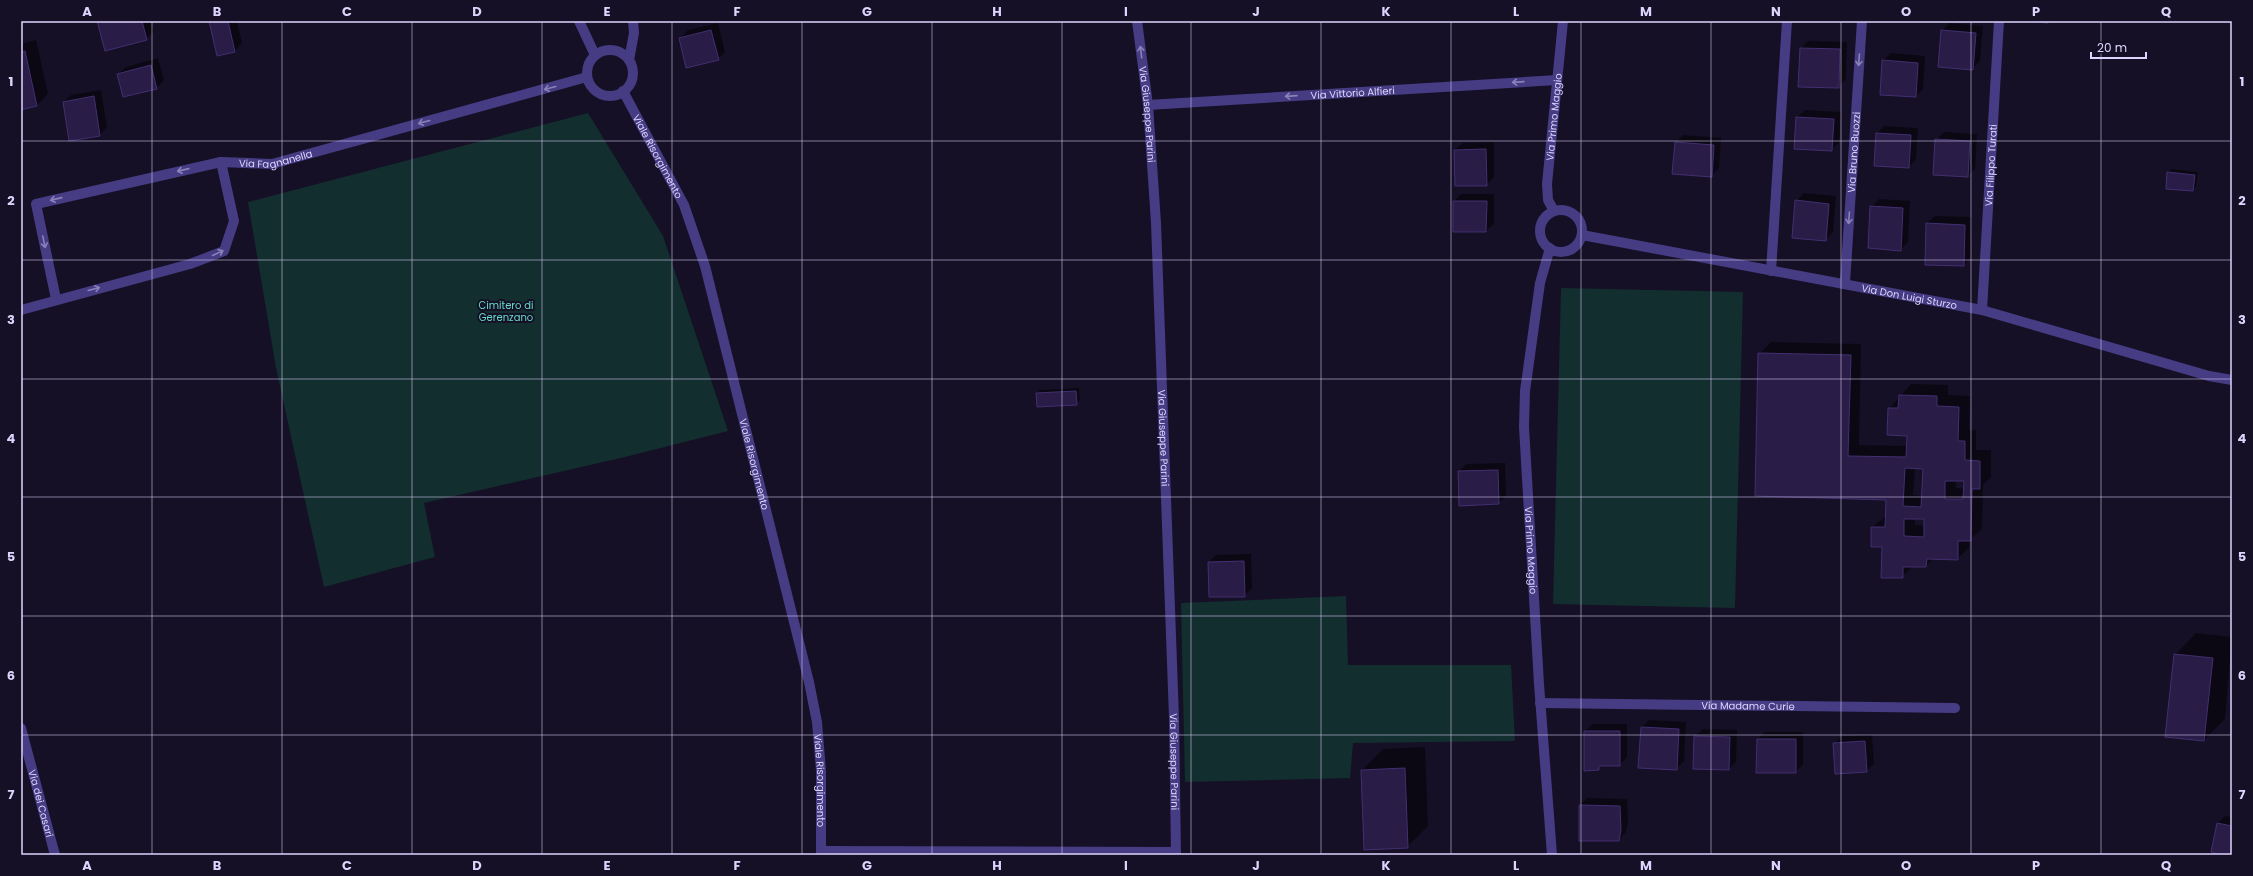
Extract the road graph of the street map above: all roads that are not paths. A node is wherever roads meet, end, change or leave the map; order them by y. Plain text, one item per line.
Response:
1 (578, 21) edge
2 (634, 21) edge
3 (1137, 21) edge
4 (1563, 21) edge
5 (1788, 21) edge
6 (1862, 21) edge
7 (1999, 21) edge
8 (595, 55) junction
9 (629, 60) junction
10 (587, 77) junction
11 (1557, 80) junction
12 (623, 91) junction
13 (1148, 105) junction
14 (221, 162) junction
15 (1554, 211) junction
16 (1582, 235) junction
17 (1550, 248) junction
18 (1771, 271) junction
19 (1845, 283) junction
20 (56, 299) junction
21 (21, 310) edge
22 (1982, 310) junction
23 (2232, 380) edge
24 (1540, 703) junction
25 (1955, 708) dead end
26 (21, 728) edge
27 (821, 853) edge
28 (1176, 854) edge
29 (55, 855) edge
30 (1552, 855) edge

1 - 8 street
2 - 9 street
13 -> 3 street, Via Giuseppe Parini
4 - 11 street, Via Primo Maggio
5 - 18 street
6 -> 19 street, Via Bruno Buozzi
7 - 22 street, Via Filippo Turati
8 - 9 street
8 - 10 street
9 - 12 street
10 - 12 street
10 -> 14 street, Via Fagnanella
11 -> 13 street, Via Vittorio Alfieri
11 - 15 street, Via Primo Maggio
12 - 27 street, Viale Risorgimento
13 - 28 street, Via Giuseppe Parini
20 -> 14 street
14 -> 20 street, Via Fagnanella
15 - 16 street
15 - 17 street
16 - 17 street
16 - 18 street, Via Don Luigi Sturzo
17 - 24 street, Via Primo Maggio
18 - 19 street, Via Don Luigi Sturzo
19 - 22 street, Via Don Luigi Sturzo
20 - 21 street
22 - 23 street, Via Don Luigi Sturzo
24 - 25 street, Via Madame Curie
24 - 30 street, Via Primo Maggio
26 - 29 street, Via dei Casari
27 - 28 street

